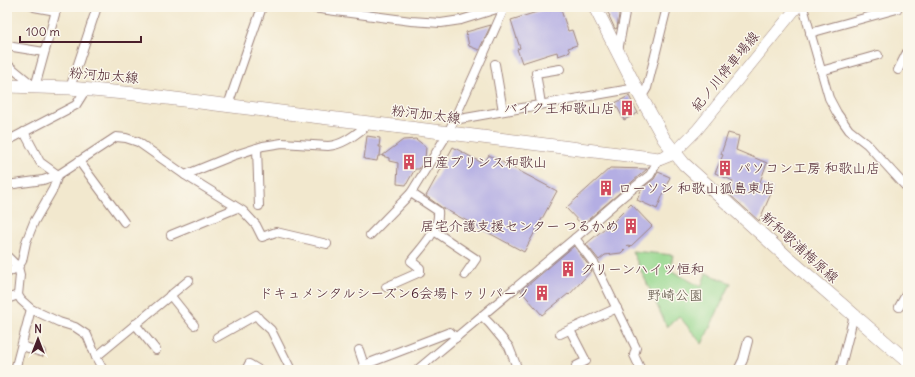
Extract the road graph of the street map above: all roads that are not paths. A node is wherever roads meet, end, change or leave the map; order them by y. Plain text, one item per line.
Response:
1 (34, 7) edge
2 (97, 7) edge
3 (262, 7) edge
4 (305, 7) edge
5 (503, 7) edge
6 (595, 7) edge
7 (620, 7) edge
8 (627, 7) edge
9 (667, 7) edge
10 (797, 7) edge
11 (803, 7) edge
12 (57, 9) edge
13 (896, 9) dead end
14 (810, 33) junction
15 (7, 46) edge
16 (908, 50) edge
17 (618, 51) junction
18 (44, 52) junction
19 (878, 55) dead end
20 (7, 64) edge
21 (495, 64) dead end
22 (560, 69) dead end
23 (898, 70) dead end
24 (821, 71) junction
25 (7, 86) edge
26 (35, 87) junction
27 (70, 88) junction
28 (86, 89) junction
29 (639, 93) junction
30 (541, 104) junction
31 (228, 105) junction
32 (503, 111) junction
33 (454, 120) junction
34 (369, 124) junction
35 (24, 132) junction
36 (448, 133) junction
37 (7, 141) edge
38 (257, 148) junction
39 (674, 153) junction
40 (659, 159) junction
41 (79, 161) junction
42 (58, 174) junction
43 (185, 175) junction
44 (7, 185) edge
45 (908, 189) edge
46 (411, 193) junction
47 (259, 206) dead end
48 (237, 208) junction
49 (124, 222) dead end
50 (434, 231) junction
51 (171, 235) dead end
52 (370, 235) dead end
53 (575, 238) junction
54 (327, 244) dead end
55 (7, 256) edge
56 (18, 267) junction
57 (7, 272) edge
58 (465, 275) dead end
59 (189, 280) dead end
60 (386, 287) dead end
61 (908, 291) edge
62 (18, 295) junction
63 (170, 295) junction
64 (7, 299) edge
65 (898, 307) dead end
66 (617, 308) junction
67 (31, 309) junction
68 (854, 315) junction
69 (482, 316) junction
70 (135, 324) junction
71 (194, 325) dead end
72 (570, 330) junction
73 (560, 334) dead end
74 (217, 337) dead end
75 (456, 338) junction
76 (748, 341) dead end
77 (22, 346) junction
78 (156, 350) dead end
79 (359, 350) dead end
80 (41, 352) dead end
81 (96, 357) junction
82 (908, 362) edge
83 (576, 366) dead end
84 (15, 370) edge
85 (102, 370) edge
86 (246, 370) edge
87 (260, 370) edge
88 (291, 370) edge
89 (417, 370) edge
90 (518, 370) edge
91 (641, 370) edge
92 (738, 370) edge
93 (840, 370) edge

1 - 12 street
2 - 27 street
3 - 31 street
4 - 5 street
5 - 33 street
6 - 17 main road
7 - 8 street
8 - 17 street
9 - 29 street
10 - 39 main road, 紀ノ川停車場線
11 - 14 street
12 - 18 street
13 - 14 street
14 - 24 street
15 - 18 street
16 - 23 street
17 - 29 main road
18 - 26 street
19 - 24 street
20 - 26 street
21 - 32 street
22 - 30 street
24 - 45 street
25 - 26 main road, 粉河加太線
26 - 27 main road, 粉河加太線
27 - 28 main road, 粉河加太線
28 - 31 main road, 粉河加太線
28 - 35 street
29 - 30 street
29 - 39 main road
30 - 32 street
31 - 34 main road, 粉河加太線
32 - 33 street
33 - 36 street
34 - 36 main road, 粉河加太線
34 - 38 street
35 - 37 street
35 - 42 street
36 - 40 main road, 粉河加太線
36 - 46 street
38 - 43 street
38 - 47 street
39 - 40 main road, 粉河加太線
39 - 68 main road, 新和歌浦梅原線
40 - 53 street
41 - 42 street
41 - 43 street
41 - 49 street
42 - 44 street
42 - 56 street
43 - 48 street
46 - 50 street
46 - 52 street
48 - 51 street
48 - 54 street
50 - 58 street
50 - 60 street
53 - 66 street
53 - 69 street
55 - 56 street
56 - 57 street
56 - 62 street
59 - 63 street
61 - 65 street
62 - 64 street
62 - 67 street
63 - 70 street
63 - 71 street
66 - 72 street
66 - 91 street
67 - 77 street
67 - 81 street
68 - 82 main road, 新和歌浦梅原線
68 - 93 street
69 - 75 street
69 - 90 street
70 - 78 street
70 - 81 street
72 - 73 street
72 - 83 street
74 - 88 street
75 - 79 street
75 - 89 street
76 - 92 street
77 - 80 street
77 - 84 street
81 - 85 street
86 - 87 street

